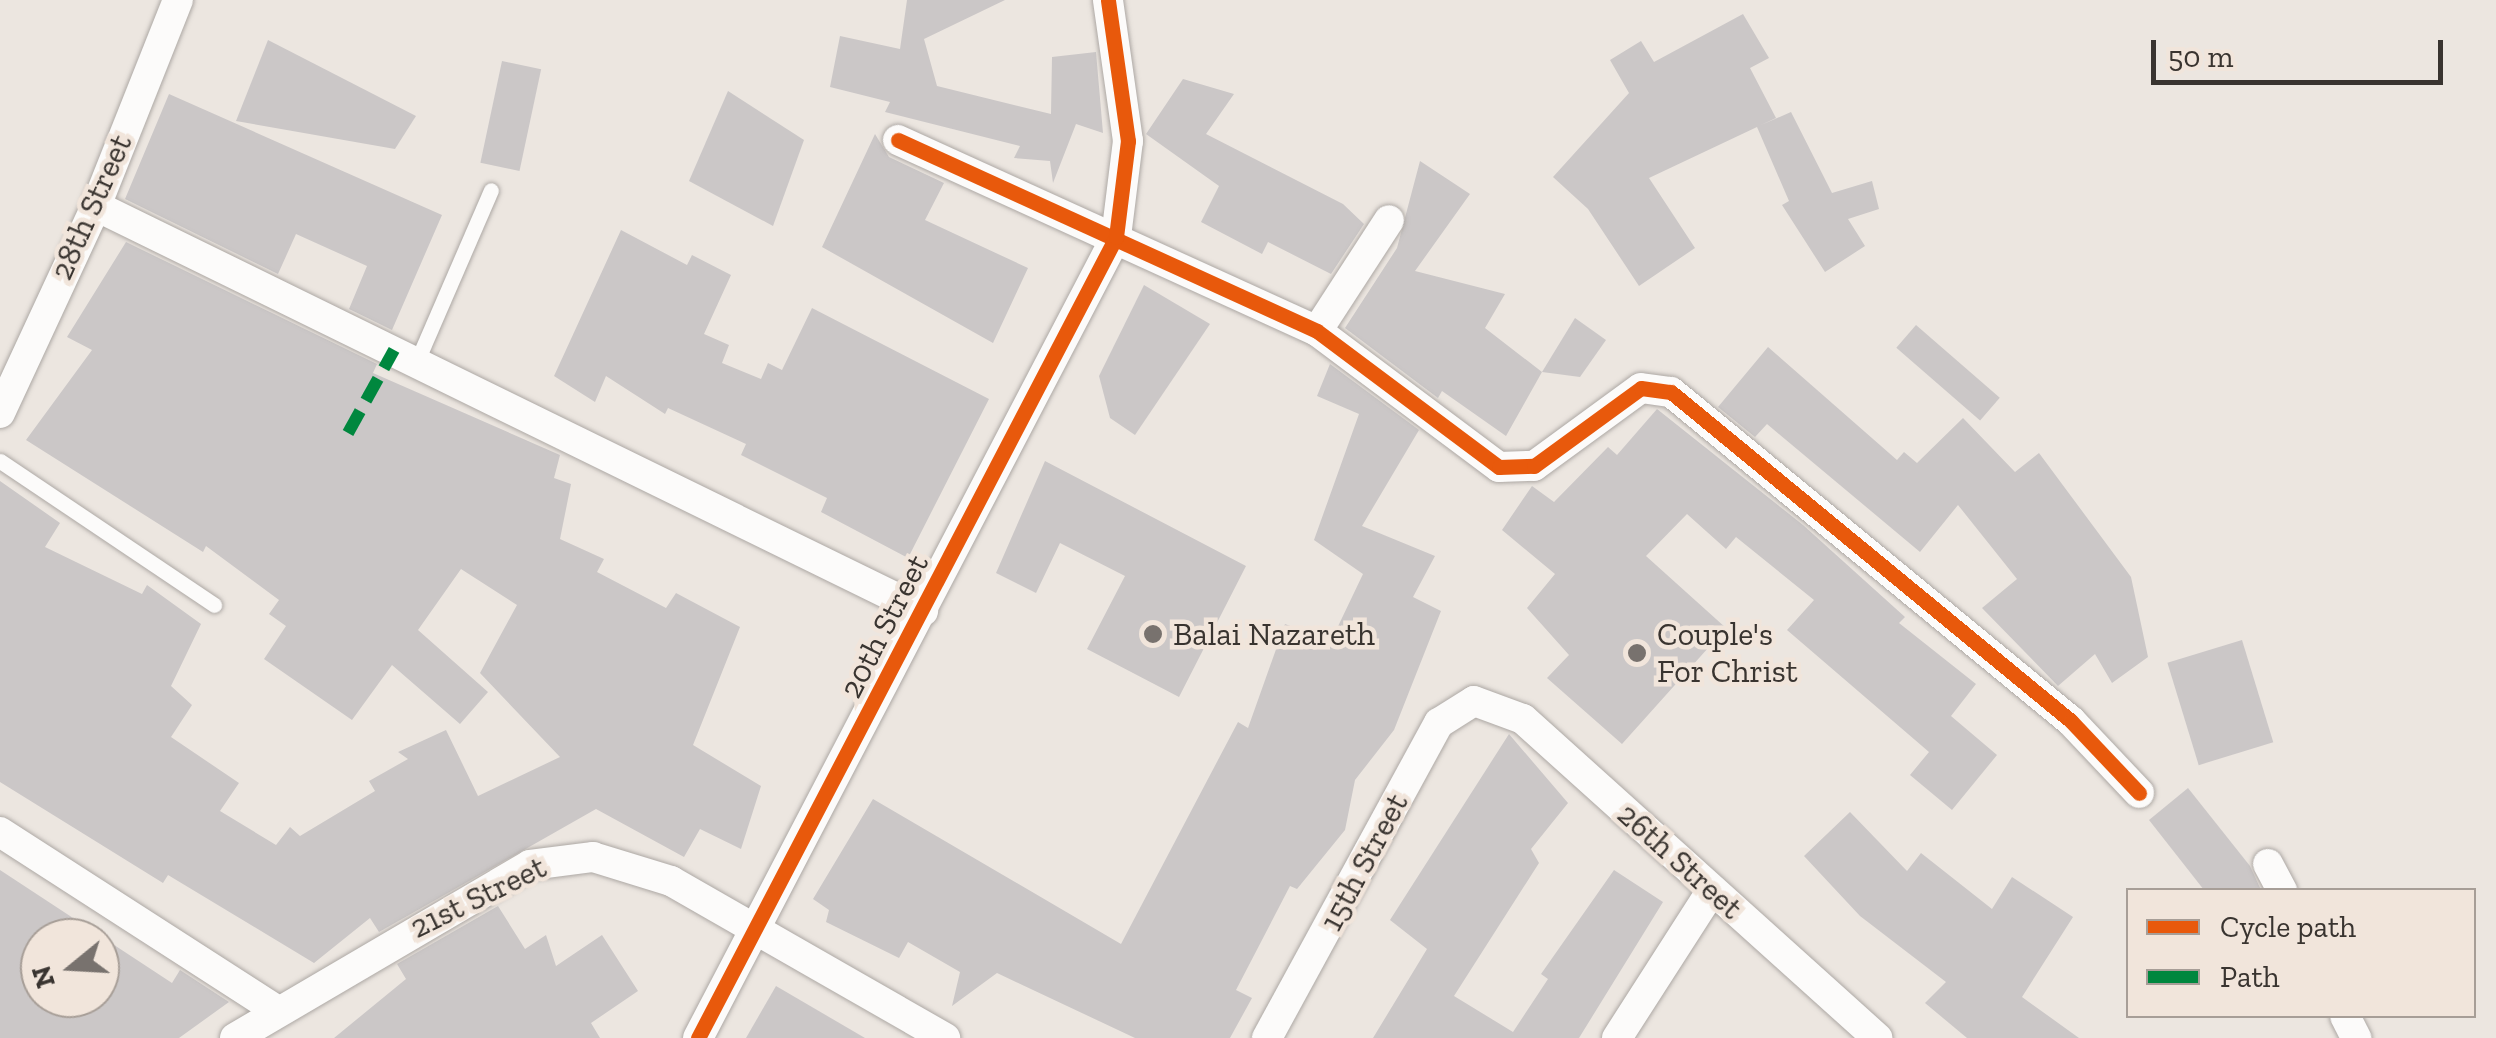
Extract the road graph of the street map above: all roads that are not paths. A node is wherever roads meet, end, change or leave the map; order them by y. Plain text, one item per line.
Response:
1 (178, 0) edge
2 (1108, 0) edge
3 (898, 140) dead end
4 (491, 190) dead end
5 (96, 206) junction
6 (1390, 220) dead end
7 (1116, 237) junction
8 (1318, 331) junction
9 (417, 361) junction
10 (0, 413) edge
11 (0, 461) edge
12 (214, 605) dead end
13 (923, 610) junction
14 (1474, 700) joint
15 (2140, 793) dead end
16 (0, 832) edge
17 (1712, 890) junction
18 (758, 928) junction
19 (276, 1010) junction
20 (235, 1038) edge
21 (698, 1038) edge
22 (945, 1038) edge
23 (1267, 1038) edge
24 (1617, 1038) edge
25 (1877, 1038) edge

1 - 5 street, 28th Street
2 - 7 street
3 - 7 street
4 - 9 lane
5 - 9 street
5 - 10 street, 28th Street
6 - 8 street
7 - 8 street
7 - 13 street, 20th Street
8 - 15 street
9 - 13 street
11 - 12 lane
13 - 18 street, 20th Street
14 - 17 street, 26th Street
14 - 23 street, 15th Street
16 - 19 street
17 - 24 street
17 - 25 street, 26th Street
18 - 19 street, 21st Street
18 - 21 street, 20th Street
18 - 22 street, 21st Street
19 - 20 street, 21st Street

